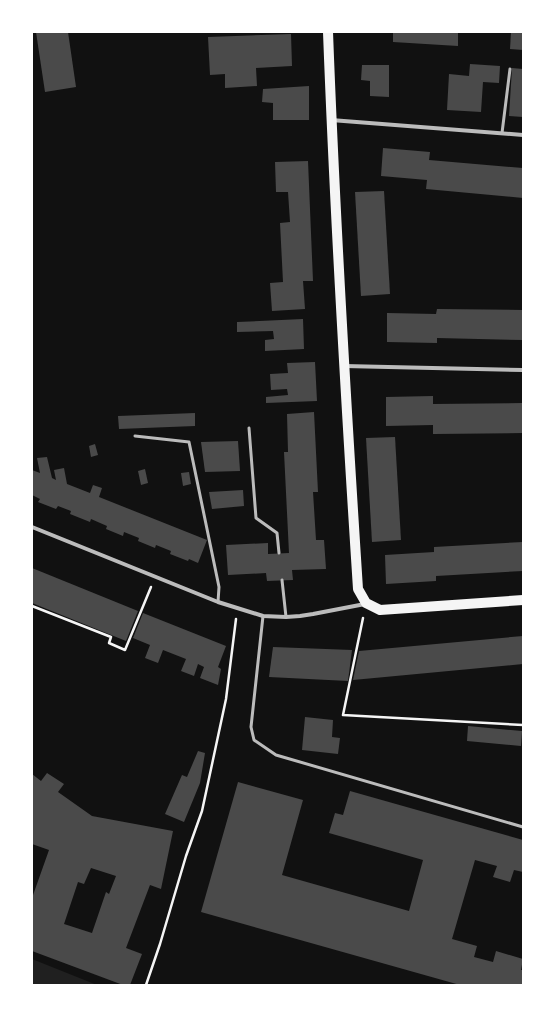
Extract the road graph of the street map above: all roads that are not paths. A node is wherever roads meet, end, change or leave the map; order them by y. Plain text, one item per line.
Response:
1 (328, 32) edge
2 (510, 69) dead end
3 (331, 120) junction
4 (502, 133) junction
5 (523, 135) edge
6 (343, 366) junction
7 (523, 370) edge
8 (249, 428) dead end
9 (135, 436) dead end
10 (32, 526) edge
11 (279, 553) dead end
12 (282, 580) dead end
13 (523, 600) edge
14 (218, 602) junction
15 (366, 604) junction
16 (263, 616) junction
17 (286, 617) junction
18 (523, 827) edge

1 - 3 main road
2 - 4 lane
3 - 4 street
3 - 6 main road
4 - 5 street
6 - 7 street
6 - 15 main road
8 - 11 lane
9 - 14 lane
10 - 14 street
12 - 17 lane
13 - 15 main road
14 - 16 street
15 - 17 street
16 - 17 street
16 - 18 lane

